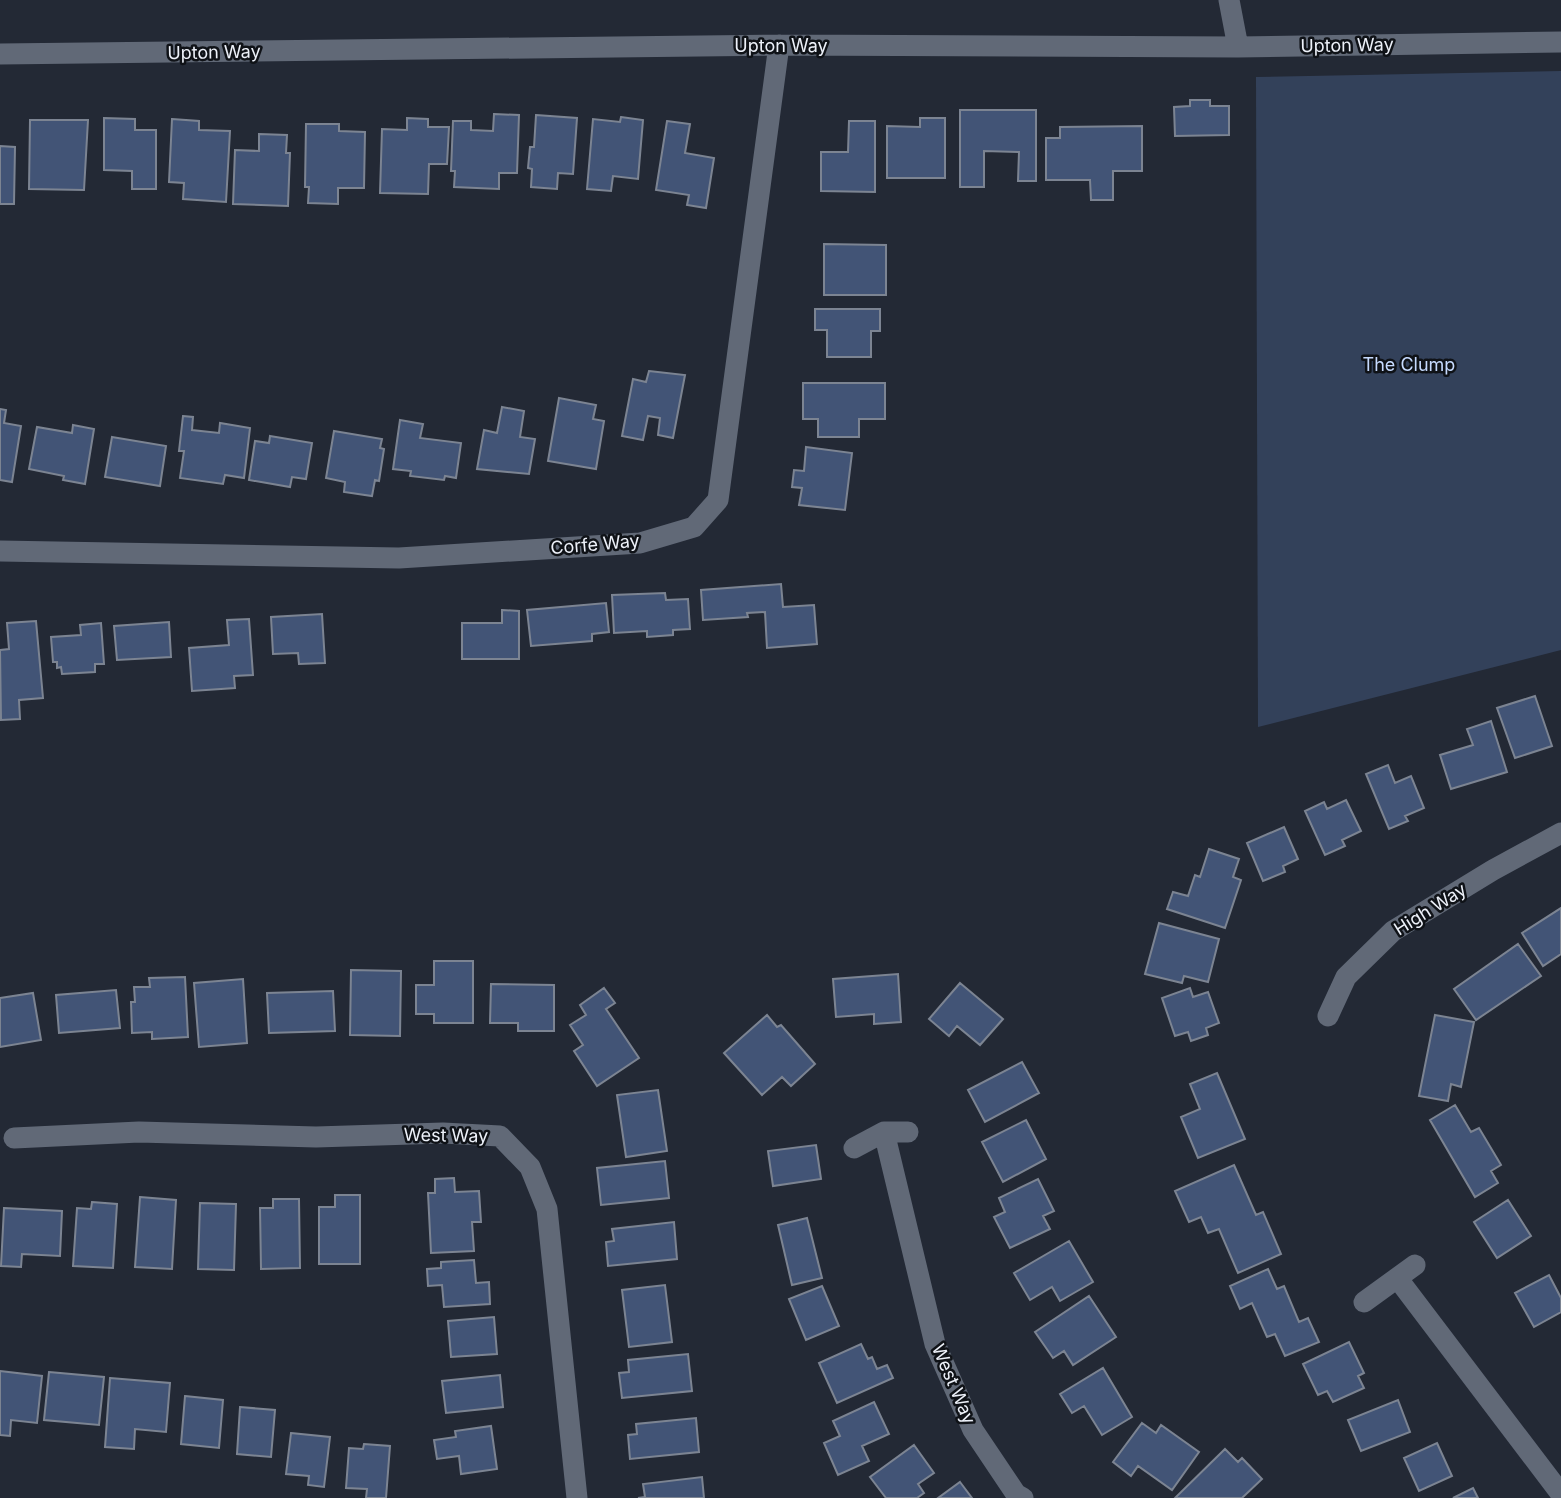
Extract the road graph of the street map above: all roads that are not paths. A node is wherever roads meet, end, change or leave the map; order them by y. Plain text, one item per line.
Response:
1 (1229, 0) edge
2 (1561, 42) edge
3 (779, 45) junction
4 (1238, 47) junction
5 (0, 54) edge
6 (0, 551) edge
7 (1561, 833) edge
8 (1328, 1016) dead end
9 (884, 1132) junction
10 (908, 1132) dead end
11 (14, 1138) dead end
12 (854, 1148) dead end
13 (1415, 1265) dead end
14 (1398, 1279) junction
15 (1364, 1302) dead end
16 (1561, 1494) edge
17 (577, 1498) edge
18 (1023, 1498) edge

1 - 4 street
2 - 4 street, Upton Way
3 - 4 street, Upton Way
3 - 5 street, Upton Way
3 - 6 street, Corfe Way
7 - 8 street, High Way
9 - 10 street
9 - 12 street
9 - 18 street, West Way
11 - 17 street, West Way
13 - 14 street
14 - 15 street
14 - 16 street

